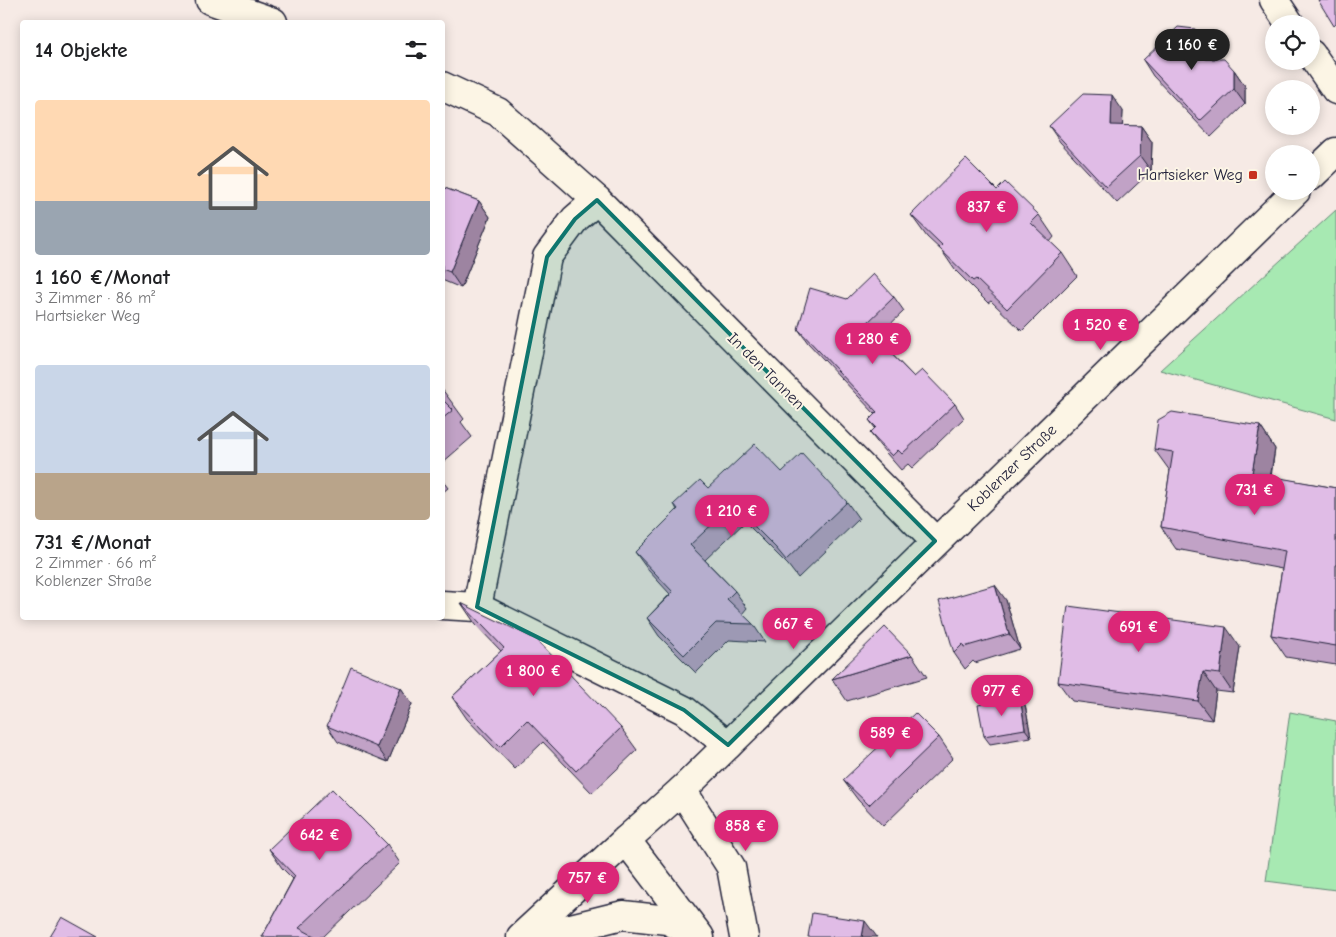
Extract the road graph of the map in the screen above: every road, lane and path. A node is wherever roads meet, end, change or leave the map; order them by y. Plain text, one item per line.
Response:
1 (210, 0) edge
2 (1274, 0) edge
3 (1284, 15) edge
4 (267, 20) edge
5 (1320, 67) edge
6 (445, 87) edge
7 (1336, 90) edge
8 (1336, 152) edge
9 (1320, 167) edge
10 (597, 200) junction
11 (1287, 200) edge
12 (934, 541) junction
13 (445, 605) edge
14 (477, 607) junction
15 (728, 745) junction
16 (682, 790) junction
17 (626, 840) junction
18 (700, 936) edge
19 (521, 937) edge
20 (534, 937) edge
21 (744, 937) edge

1 - 4 street
2 - 3 street
5 - 7 street
6 - 10 street, In den Tannen
8 - 9 street
10 - 12 street, In den Tannen
10 - 14 street
11 - 12 street, Koblenzer Straße
12 - 15 street, Koblenzer Straße
13 - 14 street
14 - 15 street
15 - 16 street, Koblenzer Straße
16 - 17 street, Koblenzer Straße
16 - 21 street
17 - 18 street
17 - 19 street, Koblenzer Straße
18 - 20 street

